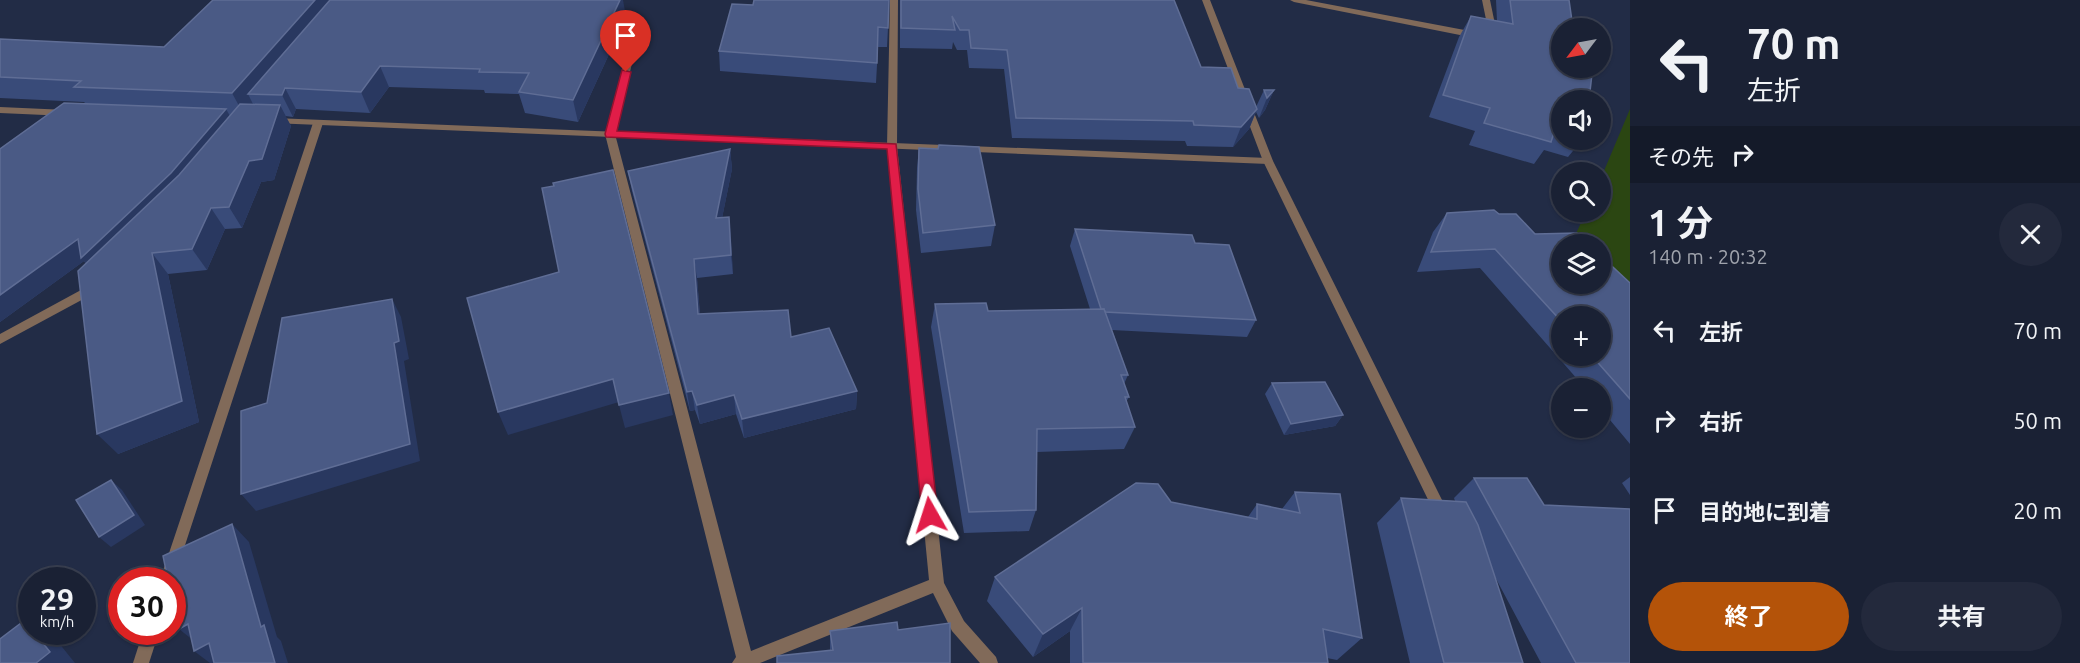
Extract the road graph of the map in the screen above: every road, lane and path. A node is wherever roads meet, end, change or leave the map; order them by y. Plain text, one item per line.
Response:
1 (894, 0) edge
2 (1206, 0) edge
3 (1294, 0) edge
4 (1486, 0) edge
5 (631, 51) dead end
6 (0, 110) edge
7 (83, 113) edge
8 (260, 120) edge
9 (318, 123) junction
10 (610, 134) junction
11 (892, 146) junction
12 (1268, 161) junction
13 (102, 276) edge
14 (0, 339) edge
15 (1447, 524) edge
16 (172, 567) edge
17 (937, 584) junction
18 (147, 645) edge
19 (744, 662) edge
20 (141, 663) edge
21 (990, 663) edge

1 - 11 street
2 - 12 street
3 - 4 street
5 - 10 street
6 - 7 street
8 - 9 street
9 - 10 street
9 - 16 street
10 - 11 street
10 - 19 street
11 - 12 street
11 - 17 street
12 - 15 street
13 - 14 street
17 - 19 street
17 - 21 street
18 - 20 street

